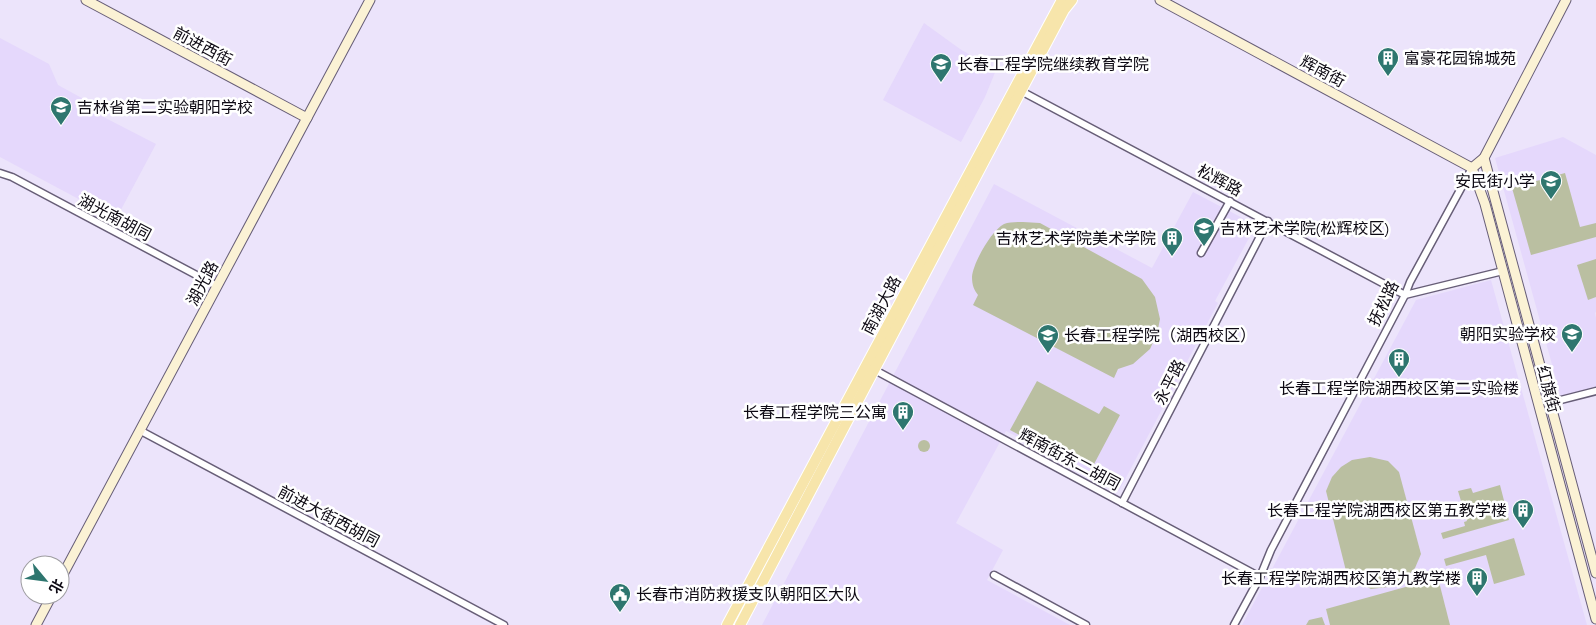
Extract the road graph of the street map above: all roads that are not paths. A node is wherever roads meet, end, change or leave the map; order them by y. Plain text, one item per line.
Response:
1 (86, 0) edge
2 (370, 0) edge
3 (1062, 0) edge
4 (1072, 0) edge
5 (1160, 0) edge
6 (1566, 0) edge
7 (1021, 91) junction
8 (307, 118) junction
9 (1484, 158) junction
10 (1472, 168) junction
11 (0, 173) edge
12 (1230, 201) junction
13 (1268, 221) junction
14 (1202, 253) dead end
15 (1502, 271) junction
16 (217, 286) junction
17 (1405, 295) junction
18 (871, 368) junction
19 (1596, 391) edge
20 (1549, 404) junction
21 (141, 431) junction
22 (1122, 502) junction
23 (70, 562) edge
24 (1596, 574) edge
25 (994, 575) dead end
26 (1260, 577) junction
27 (47, 605) edge
28 (1596, 619) edge
29 (36, 625) edge
30 (504, 625) edge
31 (727, 625) edge
32 (740, 625) edge
33 (1086, 625) edge
34 (1234, 625) edge

1 - 8 street, 前进西街
2 - 8 street, 湖光路
3 - 18 main road, 南湖大路
4 - 7 main road, 南湖大路
5 - 10 street, 辉南街
6 - 9 street, 抚松路
7 - 12 street, 松辉路
7 - 18 main road, 南湖大路
8 - 16 street, 湖光路
9 - 10 street, 抚松路
9 - 20 street, 红旗街
10 - 15 street, 红旗街
10 - 17 street, 抚松路
11 - 16 street, 湖光南胡同
12 - 13 street, 松辉路
12 - 14 street
13 - 17 street, 松辉路
13 - 22 street, 永平路
15 - 17 street
15 - 28 street, 红旗街
16 - 21 street, 湖光路
17 - 26 street, 抚松路
18 - 22 street, 辉南街东二胡同
18 - 31 main road, 南湖大路
18 - 32 main road, 南湖大路
19 - 20 street
20 - 24 street, 红旗街
21 - 23 street, 湖光路
21 - 30 street, 前进大街西胡同
22 - 26 street, 辉南街东二胡同
25 - 33 street
26 - 34 street, 抚松路
27 - 29 street

